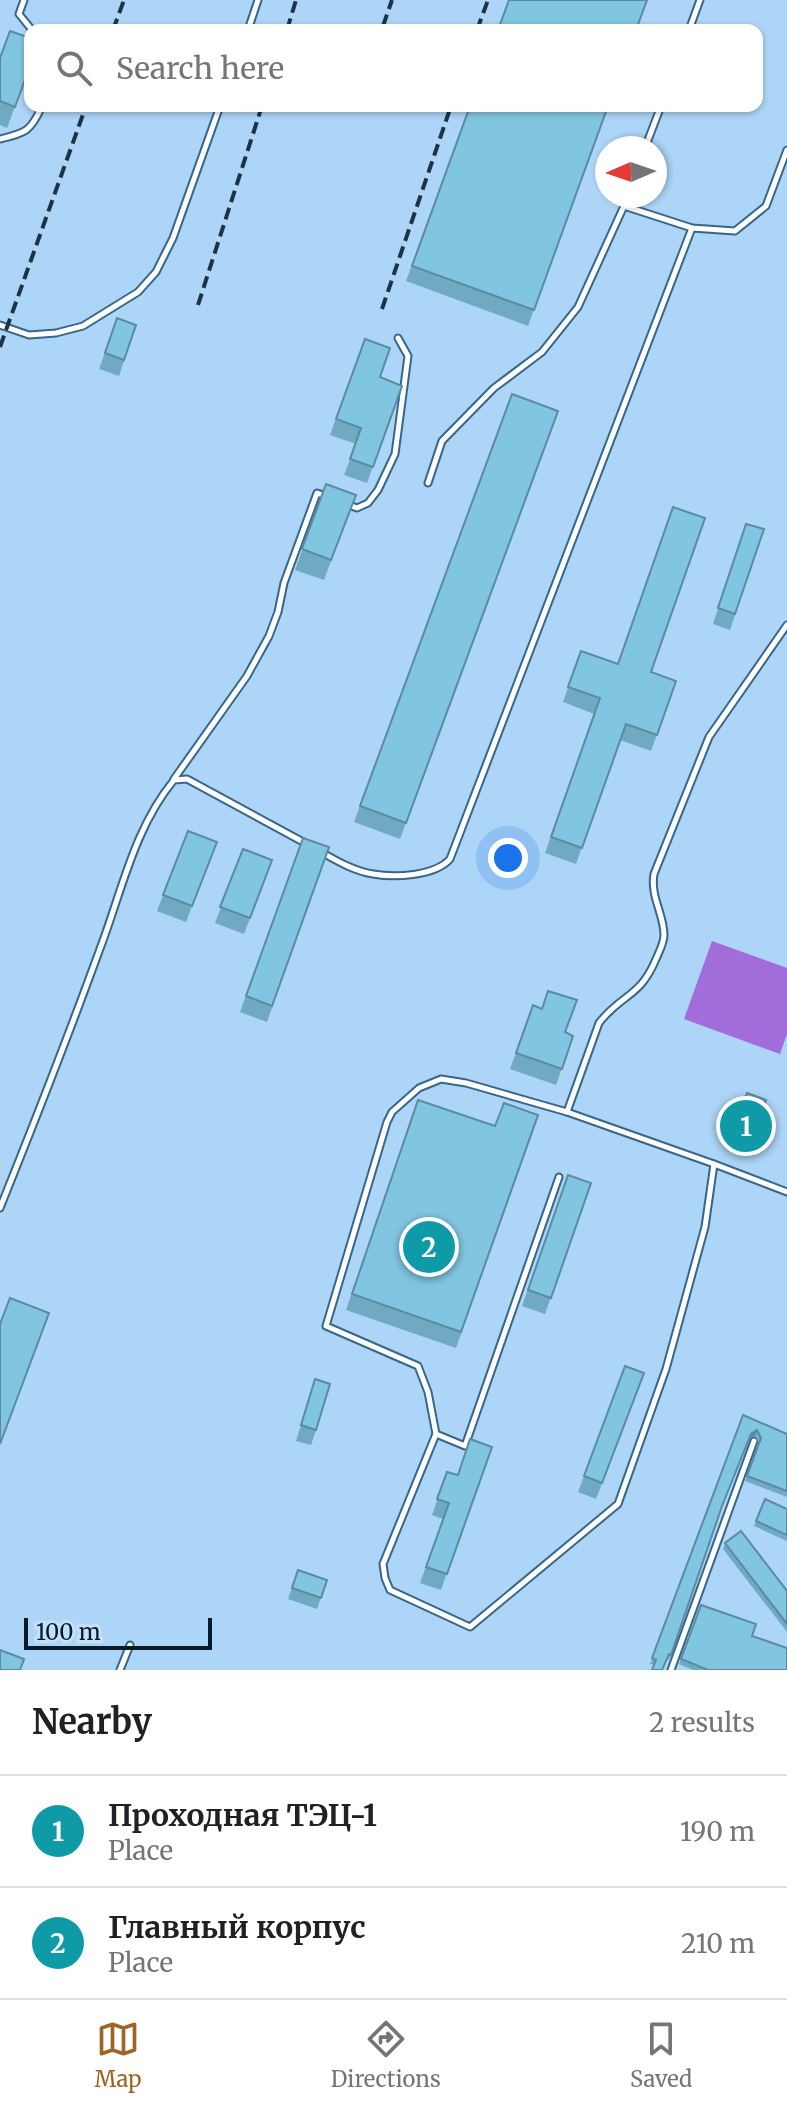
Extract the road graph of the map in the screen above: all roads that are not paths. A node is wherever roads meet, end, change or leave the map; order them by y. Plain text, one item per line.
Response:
1 (24, 0) edge
2 (258, 0) edge
3 (700, 0) edge
4 (27, 24) edge
5 (250, 24) edge
6 (691, 24) edge
7 (39, 112) edge
8 (218, 112) edge
9 (659, 112) edge
10 (650, 136) edge
11 (0, 139) edge
12 (787, 150) edge
13 (623, 208) edge
14 (630, 208) edge
15 (692, 228) junction
16 (0, 325) edge
17 (398, 338) dead end
18 (428, 483) dead end
19 (330, 498) edge
20 (344, 503) edge
21 (787, 625) edge
22 (174, 780) junction
23 (567, 1112) junction
24 (714, 1164) junction
25 (559, 1177) dead end
26 (787, 1192) edge
27 (0, 1208) edge
28 (436, 1434) junction
29 (754, 1441) dead end
30 (130, 1645) dead end
31 (120, 1670) edge
32 (671, 1670) edge

1 - 4 lane
2 - 5 lane
3 - 6 lane
7 - 11 lane
8 - 16 lane
9 - 10 lane
12 - 15 lane
13 - 18 lane
14 - 15 lane
15 - 22 lane
17 - 20 lane
19 - 22 lane
21 - 23 lane
22 - 27 lane
23 - 24 lane
23 - 28 lane
24 - 26 lane
24 - 28 lane
25 - 28 lane
29 - 32 lane
30 - 31 lane

